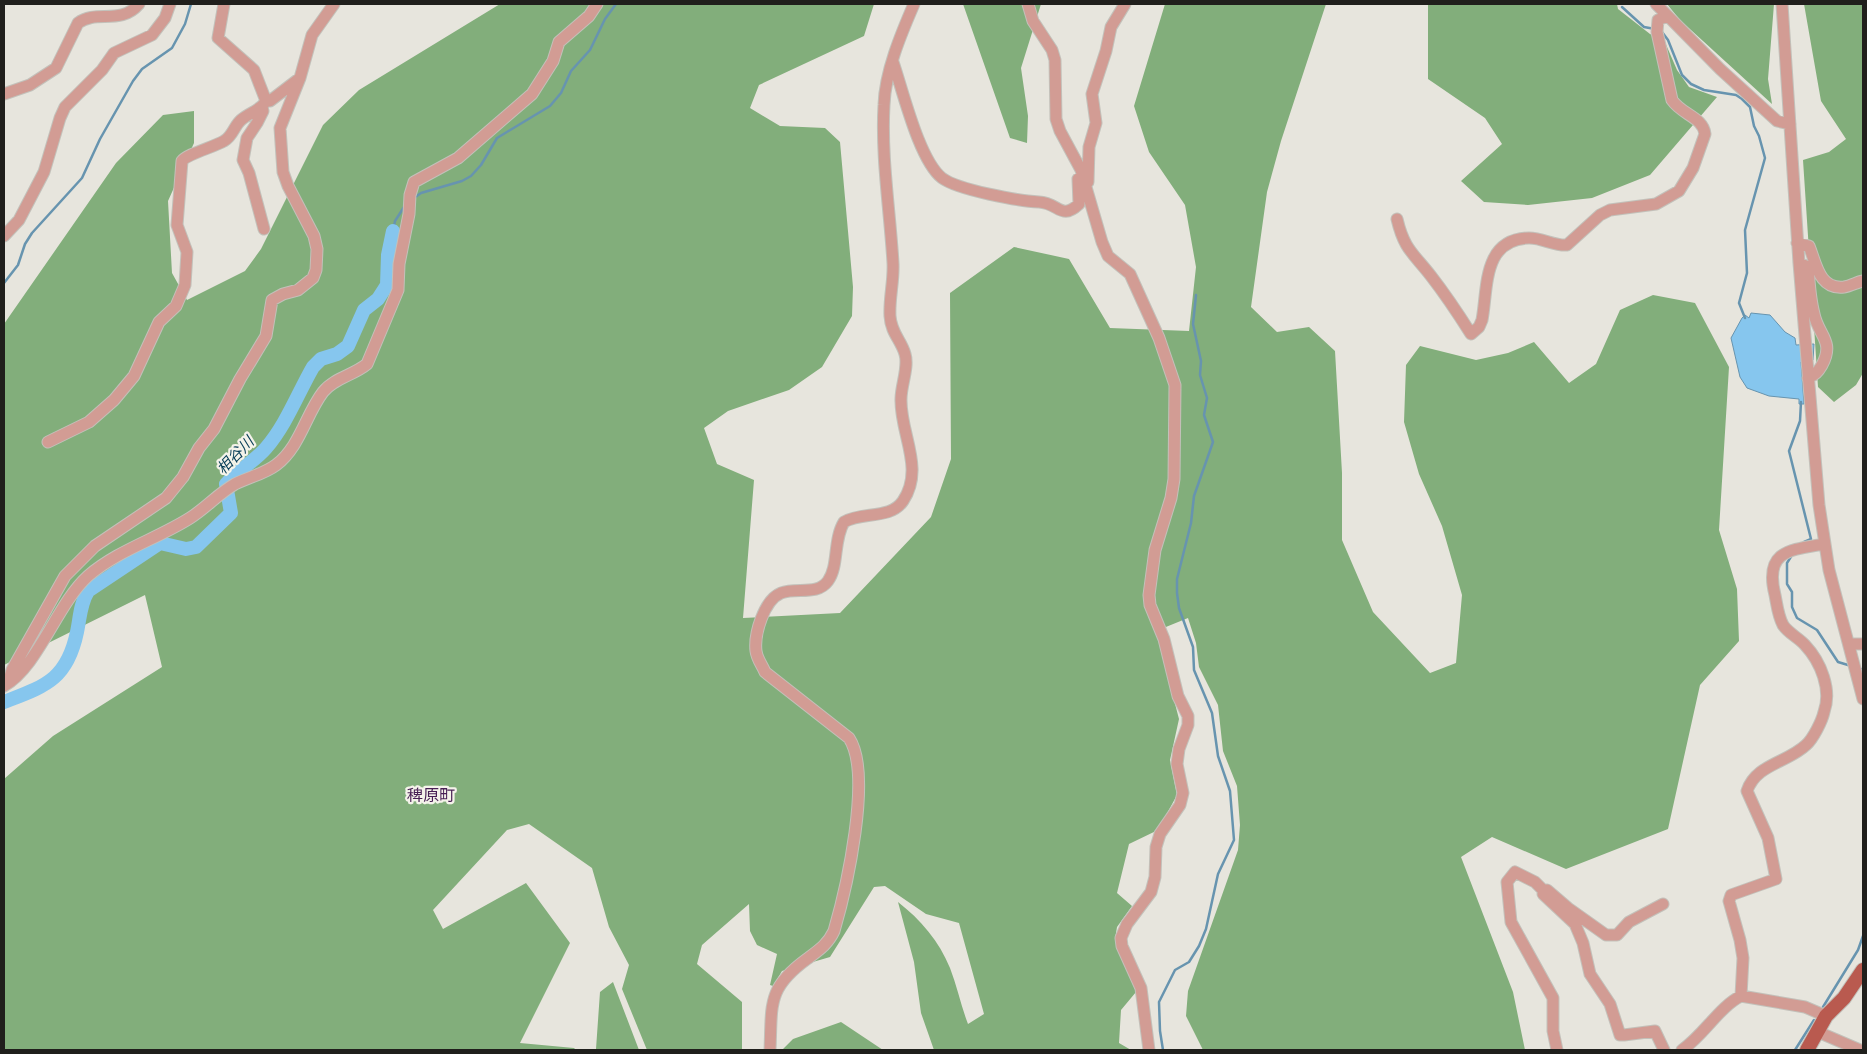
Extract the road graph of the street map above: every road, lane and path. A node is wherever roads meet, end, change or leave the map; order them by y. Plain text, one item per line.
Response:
1 (139, 4) edge
2 (170, 4) edge
3 (224, 4) edge
4 (334, 4) edge
5 (597, 4) edge
6 (914, 4) edge
7 (1028, 4) edge
8 (1125, 4) edge
9 (1656, 4) edge
10 (1782, 4) edge
11 (1667, 16) junction
12 (893, 62) junction
13 (300, 78) junction
14 (4, 94) edge
15 (264, 104) junction
16 (1790, 124) junction
17 (1081, 170) junction
18 (1088, 191) junction
19 (1397, 219) dead end
20 (264, 229) dead end
21 (4, 236) edge
22 (1797, 243) junction
23 (1799, 263) junction
24 (1863, 281) edge
25 (1808, 378) junction
26 (48, 442) dead end
27 (1824, 544) junction
28 (1849, 644) junction
29 (1863, 644) edge
30 (6, 685) edge
31 (1863, 698) edge
32 (1545, 892) junction
33 (1663, 904) dead end
34 (1863, 970) edge
35 (1742, 996) junction
36 (1826, 1016) junction
37 (1818, 1032) junction
38 (770, 1050) edge
39 (1150, 1050) edge
40 (1557, 1050) edge
41 (1664, 1050) edge
42 (1682, 1050) edge
43 (1807, 1050) edge
44 (1860, 1050) edge

1 - 14 street
2 - 21 street
3 - 15 street
4 - 13 street
5 - 30 street
6 - 12 street
7 - 17 street
8 - 18 street
9 - 11 street
10 - 16 street
11 - 16 street
11 - 19 street
12 - 17 street
12 - 38 street
13 - 15 street
13 - 30 street
15 - 20 street
15 - 26 street
16 - 22 street
17 - 18 street
18 - 39 street
22 - 23 street
22 - 24 street
23 - 25 street
23 - 25 street
25 - 27 street
27 - 28 street
27 - 35 street
28 - 29 street
28 - 31 street
32 - 33 street
32 - 40 street
32 - 41 street
34 - 36 main road
35 - 36 street
35 - 42 street
36 - 37 main road
37 - 43 main road
37 - 44 street

